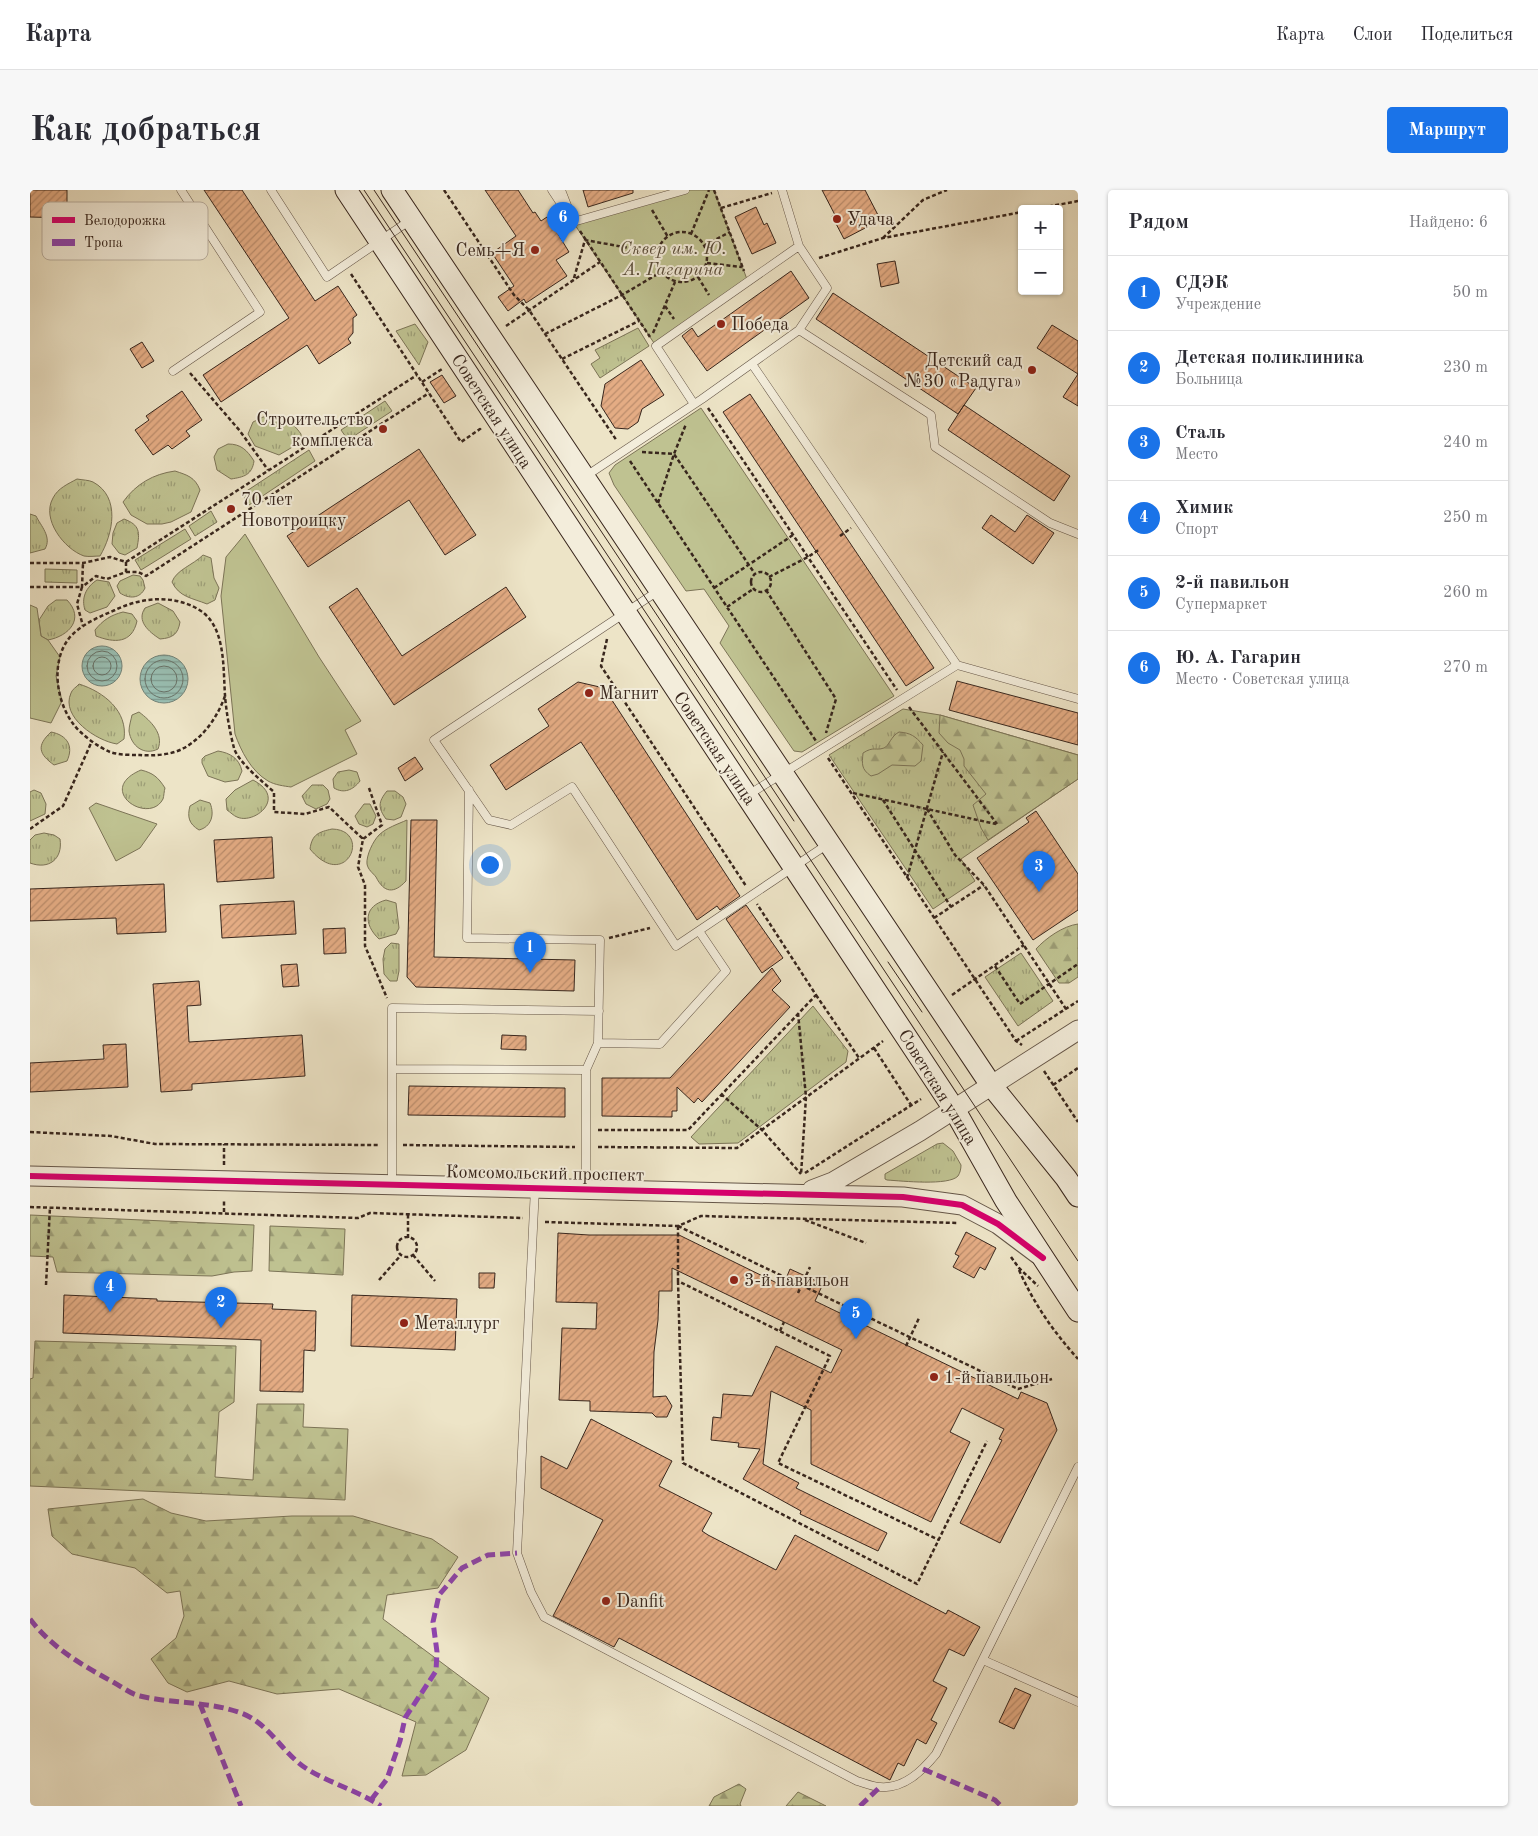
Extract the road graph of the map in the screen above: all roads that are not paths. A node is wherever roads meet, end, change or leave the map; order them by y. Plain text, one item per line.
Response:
1 (182, 190) edge
2 (270, 190) edge
3 (346, 190) edge
4 (392, 190) edge
5 (552, 190) edge
6 (561, 190) edge
7 (685, 190) edge
8 (782, 190) edge
9 (190, 202) edge
10 (412, 219) junction
11 (573, 222) junction
12 (208, 231) edge
13 (380, 241) junction
14 (799, 246) junction
15 (799, 330) junction
16 (752, 364) junction
17 (173, 371) dead end
18 (694, 404) junction
19 (584, 477) junction
20 (1078, 534) edge
21 (660, 590) junction
22 (618, 618) junction
23 (957, 666) junction
24 (1078, 699) edge
25 (782, 773) junction
26 (469, 790) junction
27 (747, 796) junction
28 (829, 843) junction
29 (794, 867) junction
30 (698, 930) junction
31 (599, 1011) junction
32 (1078, 1030) edge
33 (598, 1043) junction
34 (392, 1068) junction
35 (586, 1070) junction
36 (991, 1085) junction
37 (954, 1109) junction
38 (30, 1176) edge
39 (392, 1184) junction
40 (801, 1185) junction
41 (535, 1187) junction
42 (586, 1188) junction
43 (1078, 1196) edge
44 (1043, 1258) junction
45 (1078, 1311) edge
46 (1078, 1467) edge
47 (983, 1660) junction
48 (1078, 1702) edge

1 - 9 lane
2 - 13 lane
3 - 13 main road, Советская улица
4 - 10 main road
5 - 11 lane
6 - 11 lane
7 - 11 lane
8 - 14 lane
10 - 13 lane
10 - 19 main road
12 - 17 lane
13 - 22 main road, Советская улица
14 - 15 lane
14 - 18 lane
15 - 16 lane
15 - 20 lane
16 - 18 lane
16 - 23 lane
18 - 19 lane
19 - 21 main road
21 - 22 lane
21 - 25 main road
22 - 26 lane
22 - 27 main road, Советская улица
23 - 24 lane
23 - 25 lane
25 - 27 lane
25 - 28 main road
26 - 30 lane
26 - 31 lane
27 - 29 main road, Советская улица
28 - 29 lane
28 - 36 main road
29 - 30 lane
29 - 37 main road, Советская улица
30 - 33 lane
31 - 33 lane
31 - 34 lane
32 - 36 street, Комсомольский проспект
33 - 35 lane
34 - 35 lane
34 - 39 lane
35 - 42 lane
36 - 37 street, Комсомольский проспект
36 - 43 main road
37 - 40 street, Комсомольский проспект
37 - 44 main road, Советская улица
38 - 39 street, Комсомольский проспект
39 - 41 street, Комсомольский проспект
40 - 42 street, Комсомольский проспект
40 - 44 street, Комсомольский проспект
41 - 42 street, Комсомольский проспект
41 - 47 lane
44 - 45 main road, Советская улица
46 - 47 lane
47 - 48 lane

